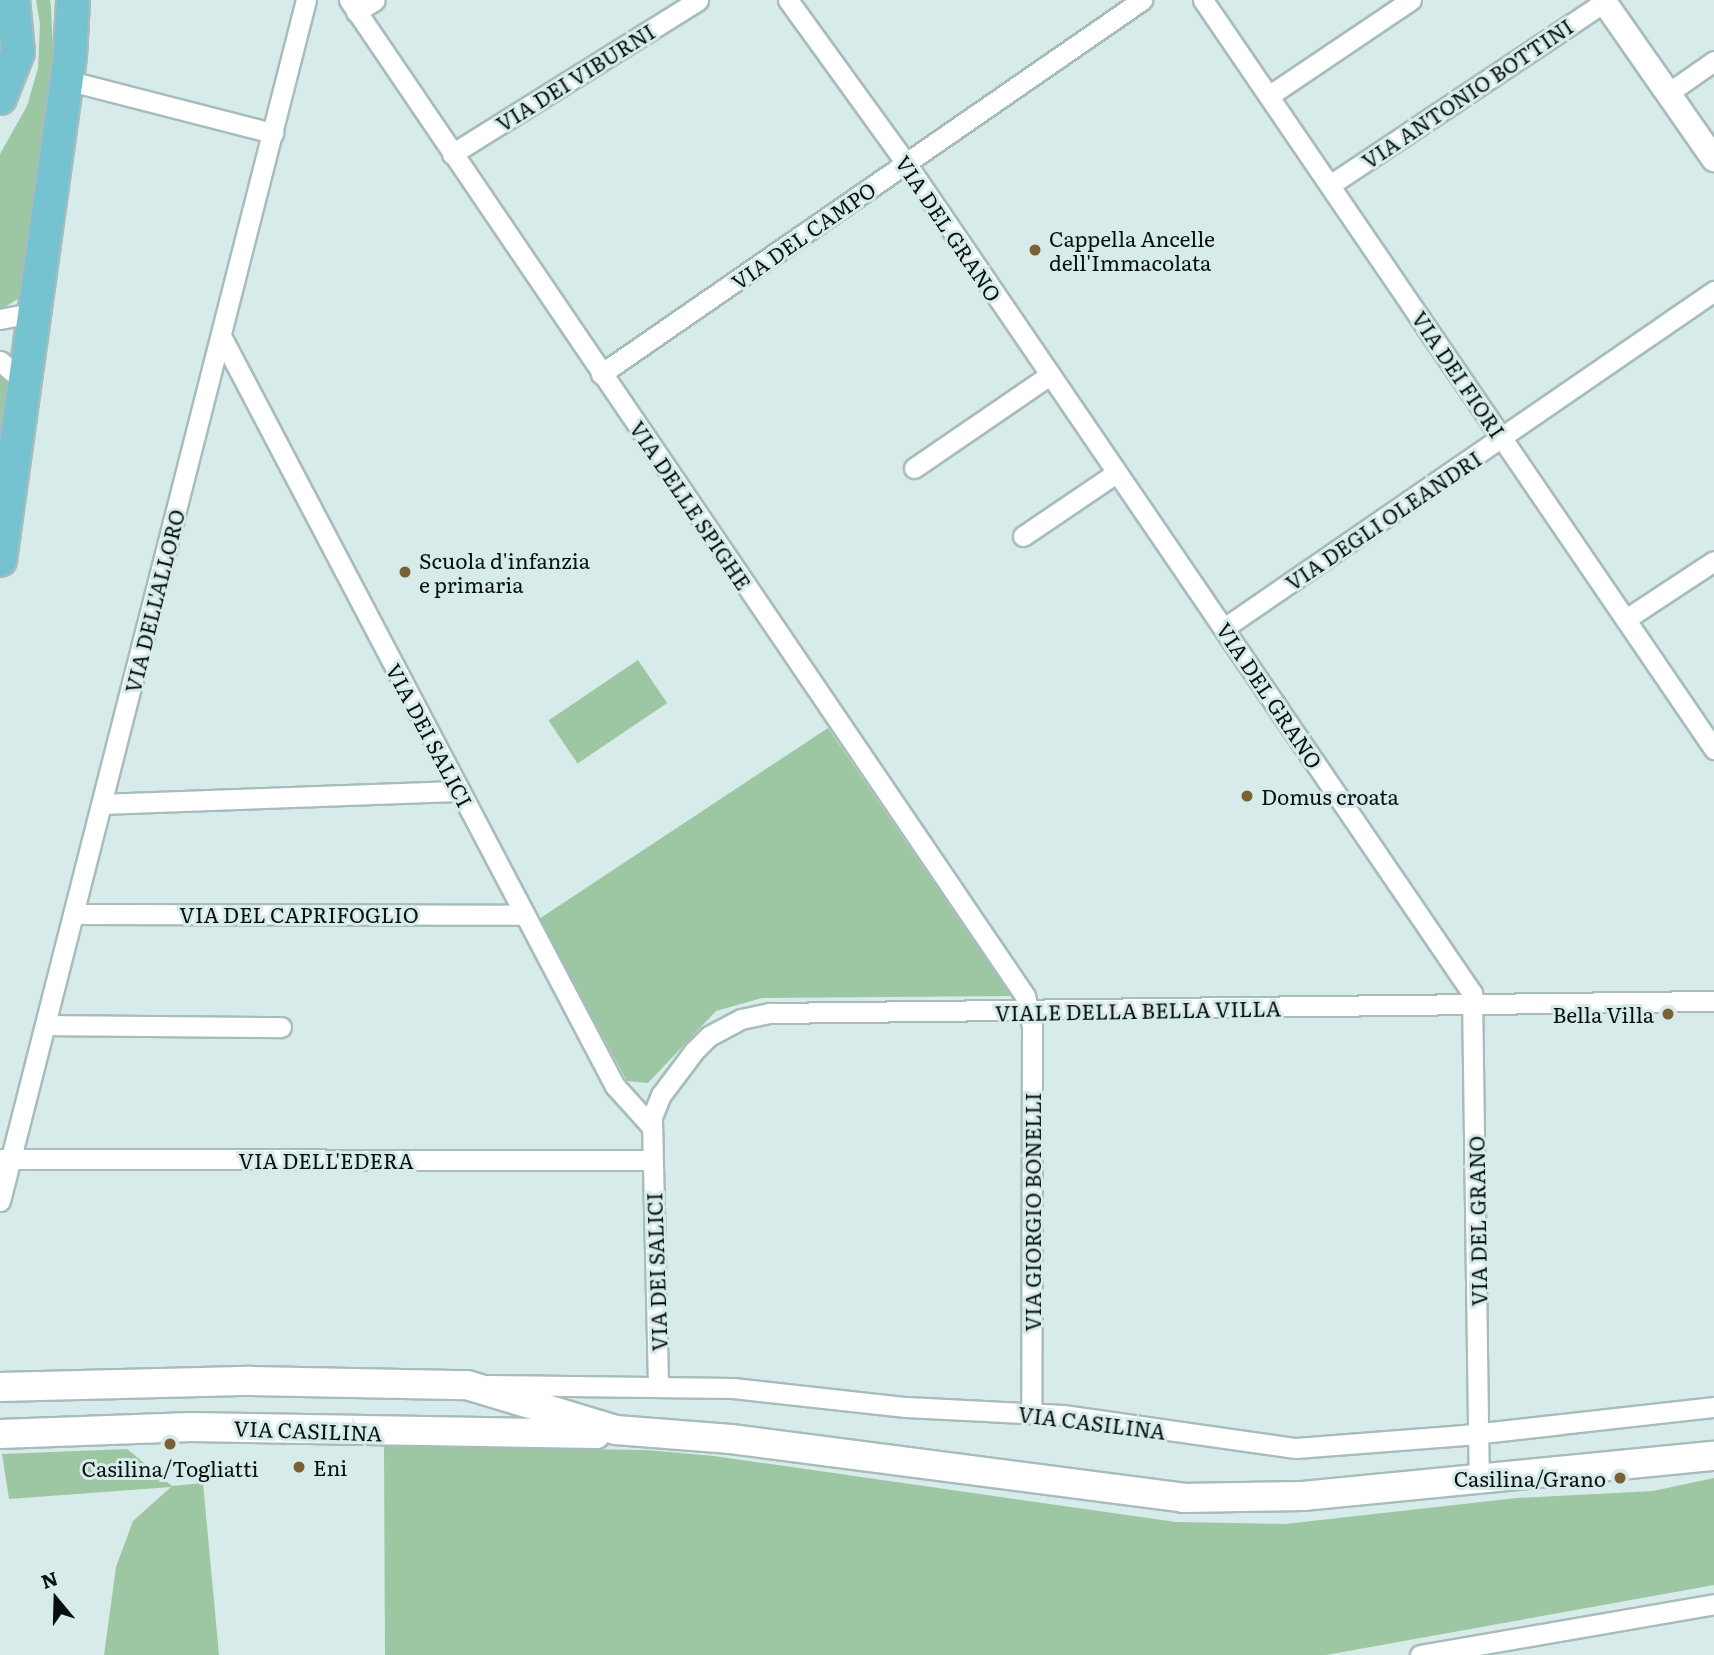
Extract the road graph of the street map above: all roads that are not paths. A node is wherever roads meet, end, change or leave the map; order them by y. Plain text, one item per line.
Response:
1 (13, 0) edge
2 (56, 0) edge
3 (67, 0) edge
4 (73, 0) edge
5 (306, 0) edge
6 (375, 0) edge
7 (698, 0) edge
8 (788, 0) edge
9 (1142, 0) edge
10 (1203, 0) edge
11 (1411, 0) edge
12 (1603, 1) edge
13 (353, 6) edge
14 (0, 21) edge
15 (71, 40) junction
16 (1714, 61) edge
17 (0, 78) edge
18 (66, 80) junction
19 (1668, 93) junction
20 (1269, 95) junction
21 (0, 99) edge
22 (273, 133) junction
23 (452, 154) junction
24 (1714, 159) edge
25 (906, 163) junction
26 (1330, 185) junction
27 (1714, 291) edge
28 (36, 312) junction
29 (0, 319) edge
30 (221, 336) junction
31 (0, 360) edge
32 (601, 374) junction
33 (1050, 375) junction
34 (26, 384) junction
35 (1502, 438) junction
36 (914, 468) dead end
37 (1116, 472) junction
38 (1023, 536) dead end
39 (0, 560) edge
40 (1714, 561) edge
41 (1626, 619) junction
42 (1224, 628) junction
43 (1714, 750) edge
44 (460, 791) junction
45 (103, 804) junction
46 (74, 914) junction
47 (524, 915) junction
48 (1714, 1001) edge
49 (1475, 1006) junction
50 (1031, 1011) junction
51 (46, 1025) junction
52 (281, 1027) dead end
53 (651, 1126) junction
54 (6, 1159) edge
55 (652, 1160) junction
56 (0, 1201) edge
57 (467, 1385) junction
58 (658, 1385) junction
59 (0, 1387) edge
60 (1714, 1407) edge
61 (1031, 1413) junction
62 (616, 1430) junction
63 (1480, 1433) junction
64 (0, 1434) edge
65 (1714, 1456) edge
66 (1479, 1480) junction
67 (1714, 1604) edge
68 (1420, 1655) edge

1 - 21 main road
2 - 18 main road
3 - 15 main road
4 - 15 main road
5 - 22 street, VIA DELL'ALLORO
6 - 13 street
7 - 23 street, VIA DEI VIBURNI
8 - 25 street, VIA DEL GRANO
9 - 25 street, VIA DEL CAMPO
10 - 20 street, VIA DEI FIORI
11 - 20 street
12 - 19 street
12 - 26 street, VIA ANTONIO BOTTINI
13 - 23 street, VIA DELLE SPIGHE
14 - 17 main road
15 - 18 main road
16 - 19 street
18 - 22 street
18 - 28 main road
19 - 24 street
20 - 26 street, VIA DEI FIORI
22 - 30 street, VIA DELL'ALLORO
23 - 32 street, VIA DELLE SPIGHE
25 - 32 street, VIA DEL CAMPO
25 - 33 street, VIA DEL GRANO
26 - 35 street, VIA DEI FIORI
27 - 35 street, VIA DEGLI OLEANDRI
28 - 29 street
28 - 34 main road
30 - 44 street, VIA DEI SALICI
30 - 45 street, VIA DELL'ALLORO
31 - 34 street
32 - 50 street, VIA DELLE SPIGHE
33 - 36 street
33 - 37 street, VIA DEL GRANO
34 - 39 main road
35 - 41 street, VIA DEI FIORI
35 - 42 street, VIA DEGLI OLEANDRI
37 - 38 street
37 - 42 street, VIA DEL GRANO
40 - 41 street
41 - 43 street, VIA DEI FIORI
42 - 49 street, VIA DEL GRANO
44 - 45 street
44 - 47 street, VIA DEI SALICI
45 - 46 street, VIA DELL'ALLORO
46 - 47 street, VIA DEL CAPRIFOGLIO
46 - 51 street, VIA DELL'ALLORO
47 - 53 street, VIA DEI SALICI
48 - 49 street, VIALE DELLA BELLA VILLA
49 - 50 street, VIALE DELLA BELLA VILLA
49 - 63 street, VIA DEL GRANO
50 - 53 street, VIALE DELLA BELLA VILLA
50 - 61 street, VIA GIORGIO BONELLI
51 - 52 street
51 - 54 street, VIA DELL'ALLORO
53 - 55 street, VIALE DELLA BELLA VILLA
54 - 55 street, VIA DELL'EDERA
54 - 56 street, VIA DELL'ALLORO
55 - 58 street, VIA DEI SALICI
57 - 58 street, VIA CASILINA
57 - 59 main road, VIA CASILINA
57 - 62 main road, VIA CASILINA
58 - 61 street, VIA CASILINA
60 - 63 street, VIA CASILINA
61 - 63 street, VIA CASILINA
62 - 64 main road, VIA CASILINA
62 - 66 main road, VIA CASILINA
63 - 66 street, VIA DEL GRANO
65 - 66 main road, VIA CASILINA
67 - 68 street

